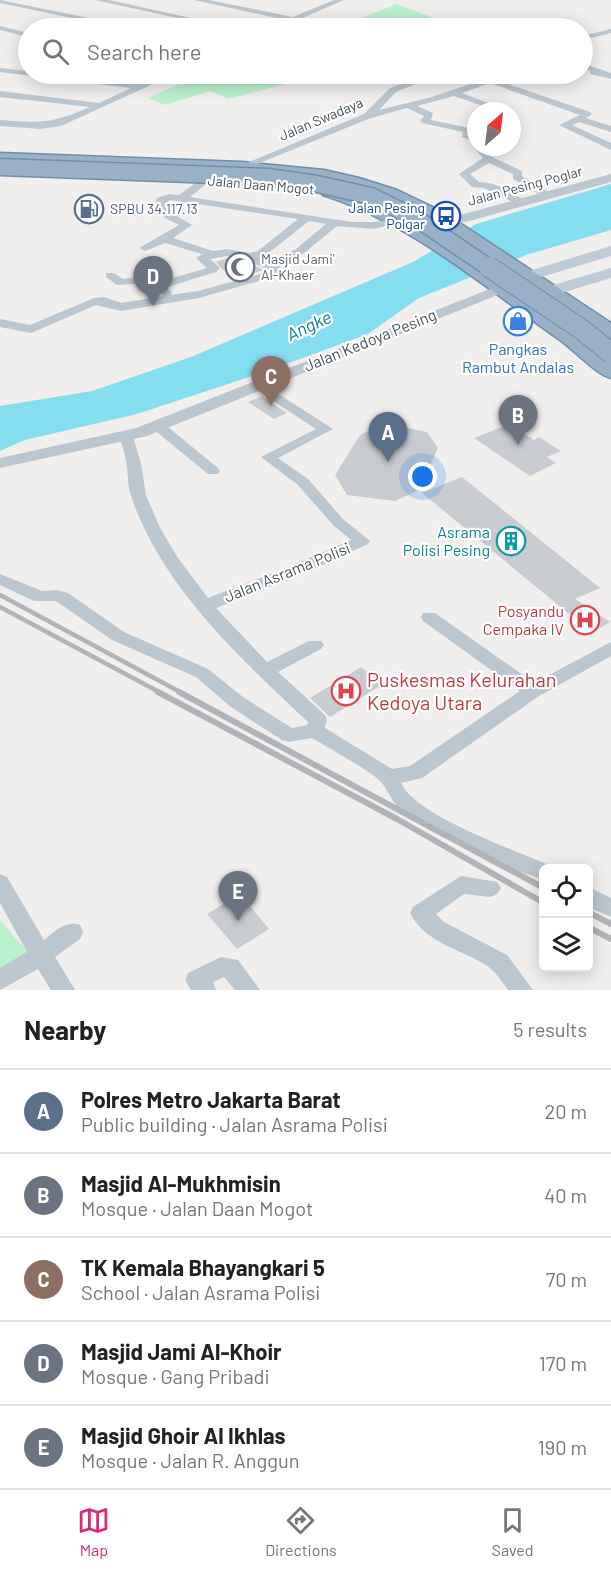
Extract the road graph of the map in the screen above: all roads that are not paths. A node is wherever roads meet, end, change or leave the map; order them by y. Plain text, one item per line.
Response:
1 (99, 0) edge
2 (198, 0) edge
3 (340, 0) edge
4 (0, 1) edge
5 (81, 18) edge
6 (184, 18) edge
7 (285, 18) edge
8 (300, 18) edge
9 (0, 28) edge
10 (611, 31) edge
11 (18, 32) edge
12 (593, 35) edge
13 (0, 70) edge
14 (18, 72) edge
15 (593, 72) edge
16 (611, 76) edge
17 (116, 84) edge
18 (148, 84) edge
19 (410, 84) edge
20 (480, 84) edge
21 (502, 84) edge
22 (141, 87) junction
23 (455, 93) junction
24 (0, 94) edge
25 (480, 102) edge
26 (99, 105) junction
27 (407, 105) junction
28 (367, 116) junction
29 (579, 119) junction
30 (0, 123) edge
31 (611, 129) edge
32 (467, 130) edge
33 (611, 147) edge
34 (486, 156) edge
35 (0, 158) edge
36 (489, 159) junction
37 (0, 165) edge
38 (242, 167) junction
39 (0, 173) edge
40 (611, 178) edge
41 (206, 180) junction
42 (548, 195) junction
43 (182, 198) junction
44 (523, 202) junction
45 (306, 218) junction
46 (400, 221) junction
47 (333, 224) junction
48 (450, 224) junction
49 (164, 239) junction
50 (145, 248) dead end
51 (611, 251) edge
52 (212, 254) junction
53 (251, 256) junction
54 (275, 269) junction
55 (522, 272) junction
56 (611, 273) edge
57 (110, 275) dead end
58 (293, 277) dead end
59 (161, 285) junction
60 (494, 285) junction
61 (552, 292) junction
62 (169, 298) junction
63 (517, 301) junction
64 (0, 322) edge
65 (611, 332) edge
66 (611, 344) edge
67 (611, 352) edge
68 (611, 372) edge
69 (269, 392) dead end
70 (158, 426) junction
71 (126, 436) junction
72 (0, 463) edge
73 (213, 471) dead end
74 (0, 579) edge
75 (204, 606) junction
76 (429, 617) dead end
77 (315, 645) dead end
78 (611, 648) edge
79 (265, 671) junction
80 (533, 691) junction
81 (315, 730) junction
82 (389, 777) junction
83 (539, 870) edge
84 (0, 883) edge
85 (490, 888) dead end
86 (593, 899) edge
87 (611, 908) edge
88 (72, 932) dead end
89 (41, 955) junction
90 (0, 980) edge
91 (64, 990) edge
92 (205, 990) edge
93 (249, 990) edge
94 (522, 990) edge

1 - 6 street
2 - 7 street
3 - 8 street
4 - 5 street
9 - 11 street
10 - 12 street
13 - 14 street
15 - 16 street
17 - 22 street
18 - 22 street
19 - 28 street, Jalan Swadaya
20 - 23 street
21 - 29 street
22 - 26 street
23 - 25 street
23 - 27 street
24 - 26 street
26 - 30 street
27 - 28 street
27 - 32 street
28 - 38 street, Jalan Swadaya
29 - 31 street
29 - 33 street
34 - 36 street
35 - 38 highway, Jalan Daan Mogot
36 - 42 street
36 - 44 street
37 - 66 highway, Jalan Daan Mogot, bridge
37 - 67 highway, Jalan Daan Mogot, bridge
38 - 48 highway, Jalan Daan Mogot
39 - 41 highway, Jalan Daan Mogot
40 - 42 street, Jalan Pesing Poglar
41 - 43 street
41 - 46 highway, Jalan Daan Mogot
42 - 44 street, Jalan Pesing Poglar
43 - 45 street
43 - 49 street
44 - 48 street, Jalan Pesing Poglar
45 - 47 street
45 - 53 street
46 - 47 street
46 - 60 highway, Jalan Daan Mogot
47 - 54 street
48 - 55 highway, Jalan Daan Mogot
49 - 50 street
49 - 52 street
51 - 55 main road
52 - 53 street
52 - 59 street
53 - 54 street
54 - 58 street
54 - 62 street
55 - 61 highway, Jalan Daan Mogot
56 - 61 main road
57 - 59 street
59 - 62 street
60 - 63 highway, Jalan Daan Mogot
60 - 70 street, Jalan Kedoya Pesing
61 - 63 main road
61 - 65 highway, Jalan Daan Mogot
62 - 64 street
63 - 68 highway, Jalan Daan Mogot
69 - 75 street, Jalan Asrama Polisi
70 - 71 street, Jalan Kedoya Pesing
70 - 73 street
71 - 72 street, Jalan Kedoya Pesing
71 - 75 street, Jalan Asrama Polisi
74 - 81 street
75 - 79 street, Jalan Asrama Polisi
76 - 80 street
77 - 79 street
78 - 80 street
79 - 81 street, Jalan Asrama Polisi
80 - 82 street
81 - 82 street
82 - 83 street
84 - 89 street
85 - 94 street
86 - 87 street
88 - 89 street
89 - 90 street
89 - 91 street
92 - 93 street

